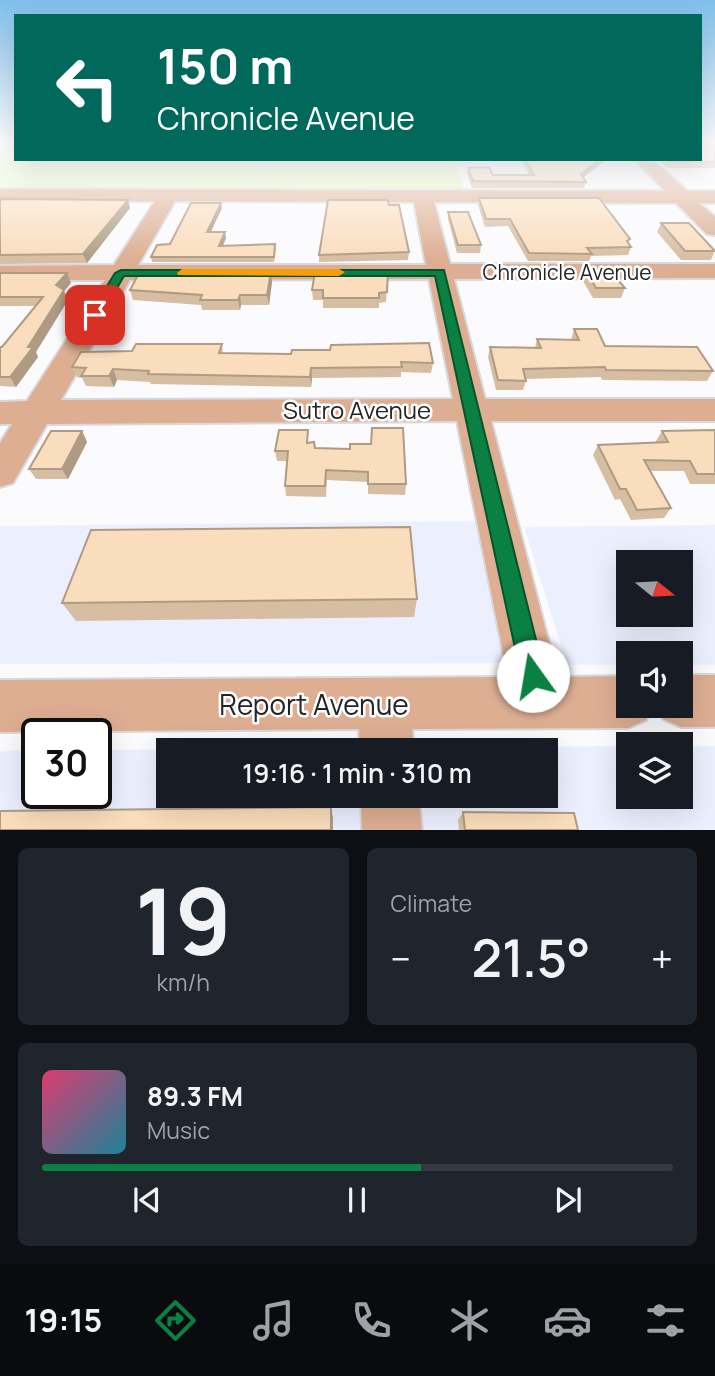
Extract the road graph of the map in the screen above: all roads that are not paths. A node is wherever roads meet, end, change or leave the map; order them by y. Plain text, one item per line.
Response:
1 (666, 183) edge
2 (0, 195) edge
3 (169, 195) junction
4 (422, 195) junction
5 (681, 197) junction
6 (715, 197) edge
7 (715, 229) edge
8 (715, 271) edge
9 (440, 272) junction
10 (0, 273) edge
11 (121, 273) junction
12 (474, 409) junction
13 (715, 410) edge
14 (37, 412) junction
15 (0, 413) edge
16 (0, 473) edge
17 (693, 701) edge
18 (715, 701) edge
19 (539, 702) junction
20 (616, 702) edge
21 (0, 706) edge
22 (385, 727) edge
23 (391, 808) edge
24 (392, 830) edge

1 - 5 street
2 - 3 street
3 - 4 street
3 - 11 street
4 - 5 street
4 - 9 street
5 - 6 street
5 - 7 street
8 - 9 street, Chronicle Avenue
9 - 11 street, Chronicle Avenue
9 - 12 street
10 - 11 street, Chronicle Avenue
11 - 14 street
12 - 13 street, Sutro Avenue
12 - 14 street, Sutro Avenue
12 - 19 street
14 - 15 street, Sutro Avenue
14 - 16 street
17 - 18 street
19 - 20 street, Report Avenue
19 - 22 street, Report Avenue
21 - 22 street, Report Avenue
23 - 24 street

